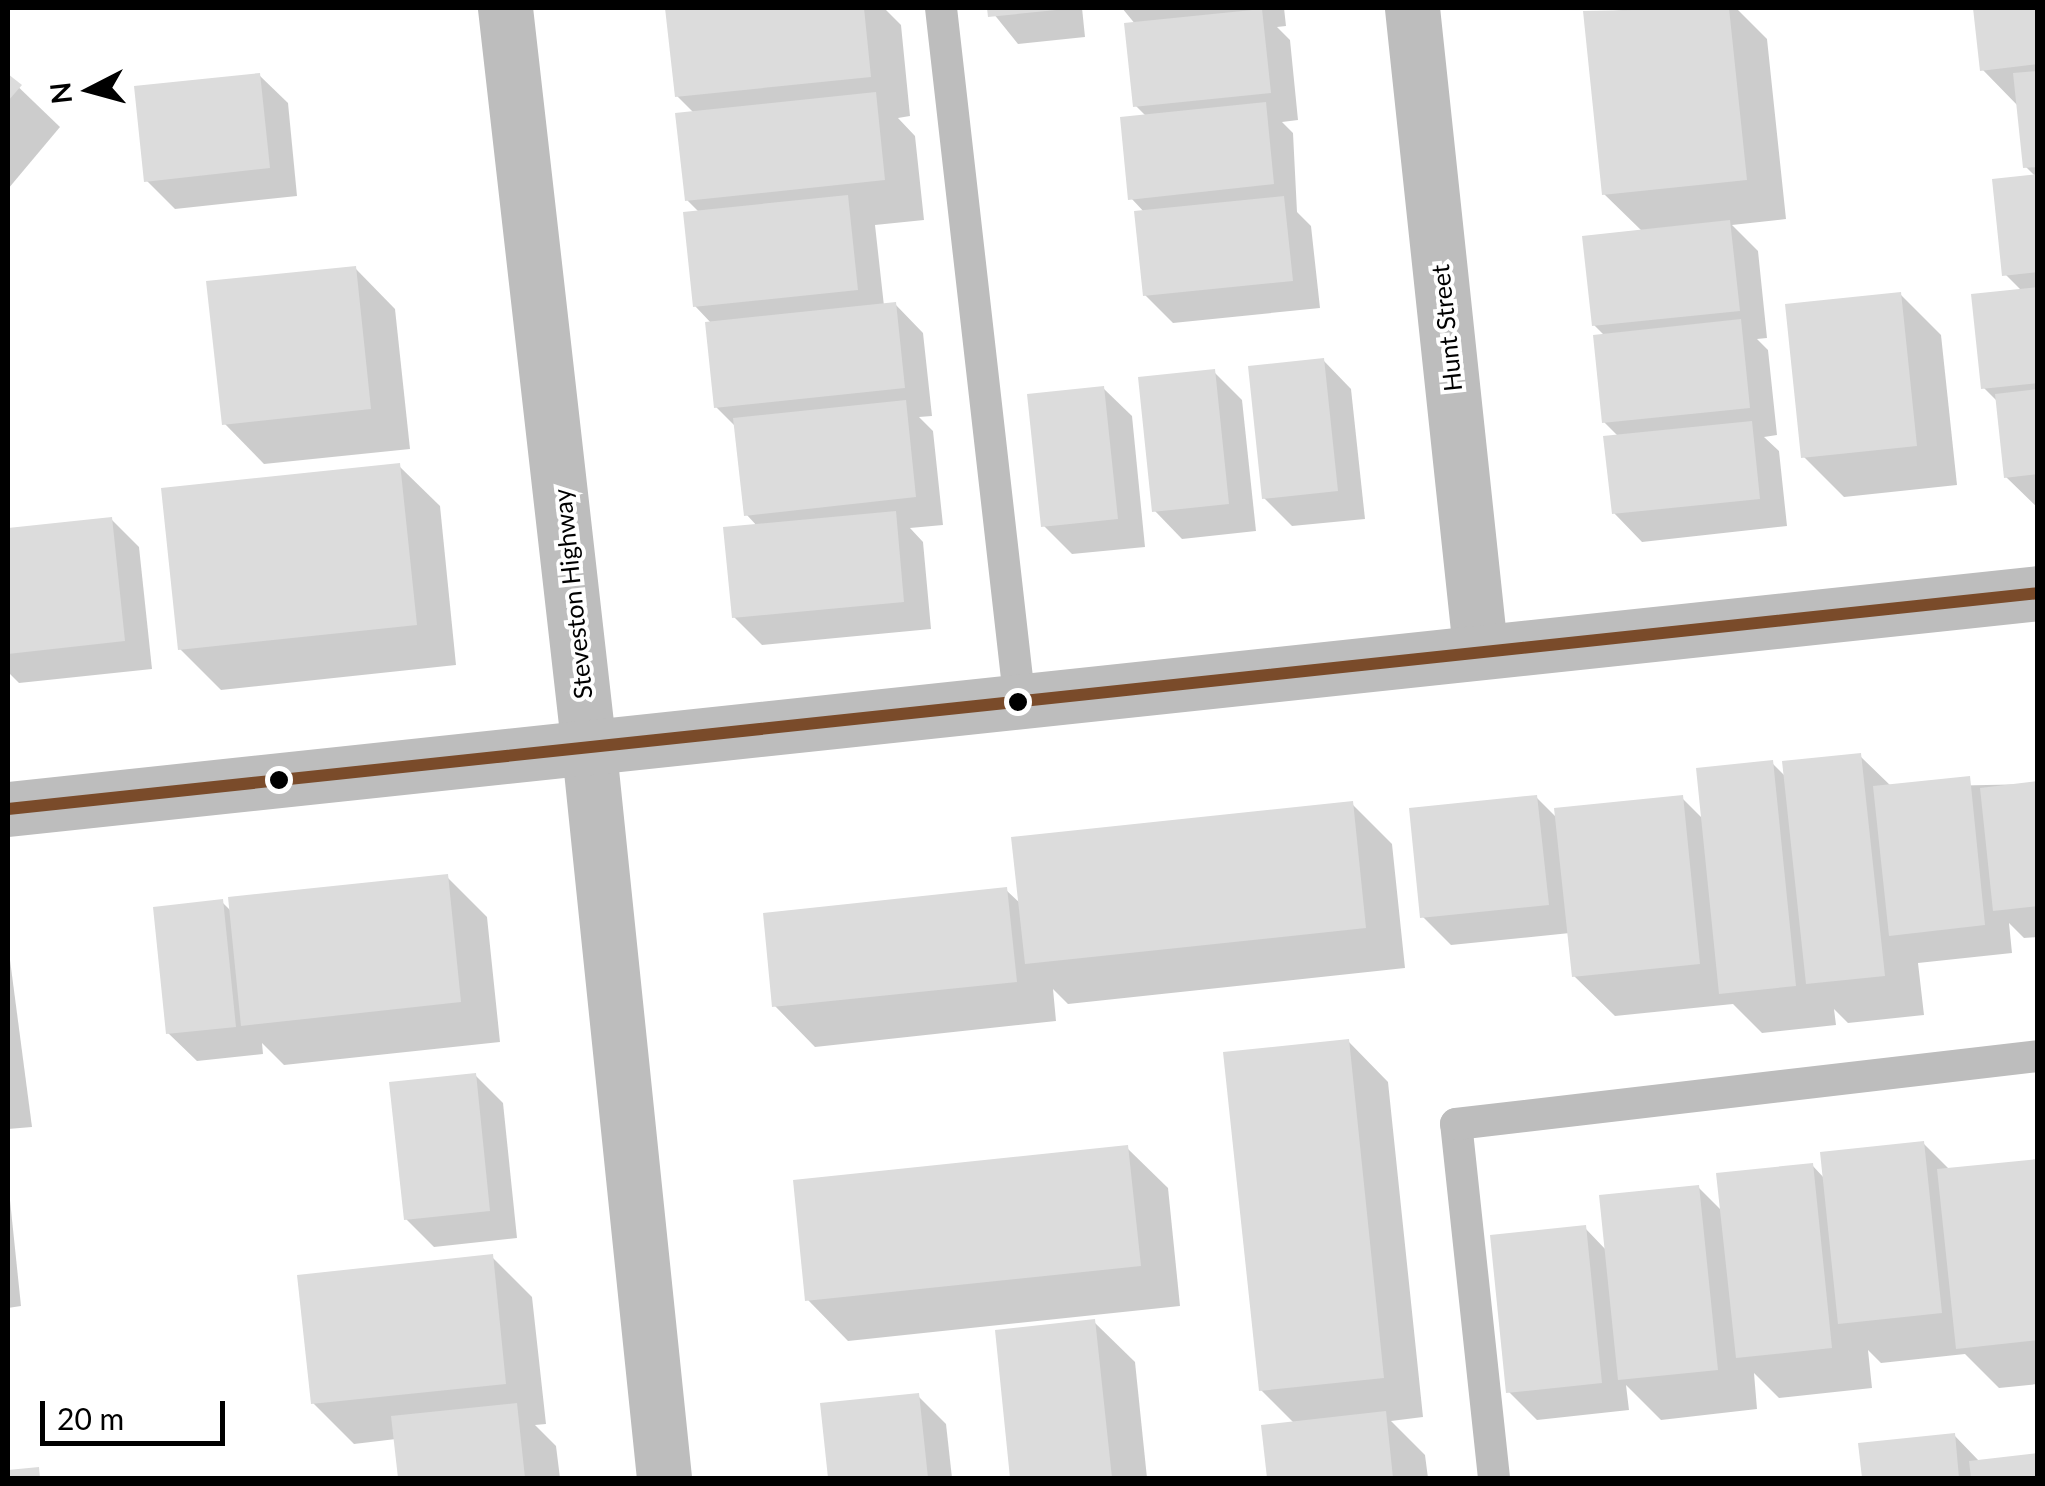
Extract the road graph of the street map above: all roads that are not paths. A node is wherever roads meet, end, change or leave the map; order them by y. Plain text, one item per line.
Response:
1 (506, 8) edge
2 (942, 8) edge
3 (1412, 8) edge
4 (2038, 592) edge
5 (1480, 649) junction
6 (1020, 696) junction
7 (588, 741) junction
8 (8, 809) edge
9 (2038, 1056) edge
10 (664, 1478) edge
11 (1494, 1478) edge

1 - 7 street, Steveston Highway
2 - 6 lane
3 - 5 street, Hunt Street
4 - 5 street
5 - 6 street
6 - 7 street
7 - 8 street
7 - 10 street, Steveston Highway
9 - 11 lane

